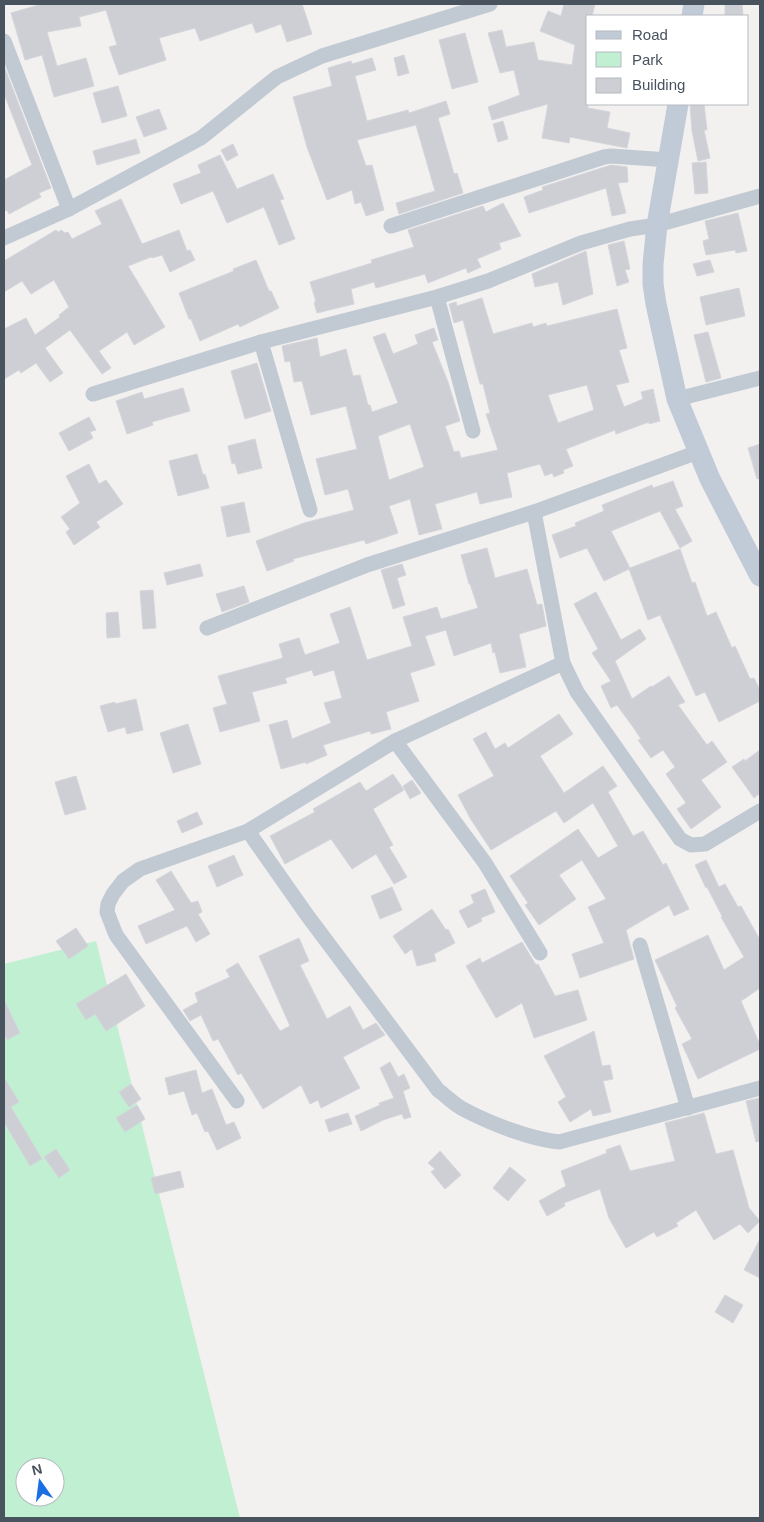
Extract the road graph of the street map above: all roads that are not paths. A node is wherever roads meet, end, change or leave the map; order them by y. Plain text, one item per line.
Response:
1 (490, 4) edge
2 (4, 41) edge
3 (678, 105) edge
4 (669, 160) junction
5 (760, 196) edge
6 (69, 209) junction
7 (657, 225) junction
8 (391, 226) dead end
9 (4, 238) edge
10 (438, 297) junction
11 (261, 342) junction
12 (760, 378) edge
13 (93, 394) dead end
14 (677, 399) junction
15 (473, 431) dead end
16 (698, 452) junction
17 (310, 510) dead end
18 (534, 512) junction
19 (759, 571) edge
20 (207, 628) dead end
21 (563, 663) junction
22 (395, 741) junction
23 (760, 811) edge
24 (248, 831) junction
25 (640, 945) dead end
26 (540, 953) dead end
27 (760, 1088) edge
28 (237, 1102) dead end
29 (688, 1108) junction

1 - 6 street
2 - 6 street
3 - 4 street
4 - 7 street
4 - 8 street
5 - 7 street
6 - 9 street
7 - 10 street
7 - 14 street
10 - 11 street
10 - 15 street
11 - 13 street
11 - 17 street
12 - 14 street
14 - 16 street
16 - 18 street
16 - 19 street
18 - 20 street
18 - 21 street
21 - 22 street
21 - 23 street
22 - 24 street
22 - 26 street
24 - 28 street
24 - 29 street
25 - 29 street
27 - 29 street

